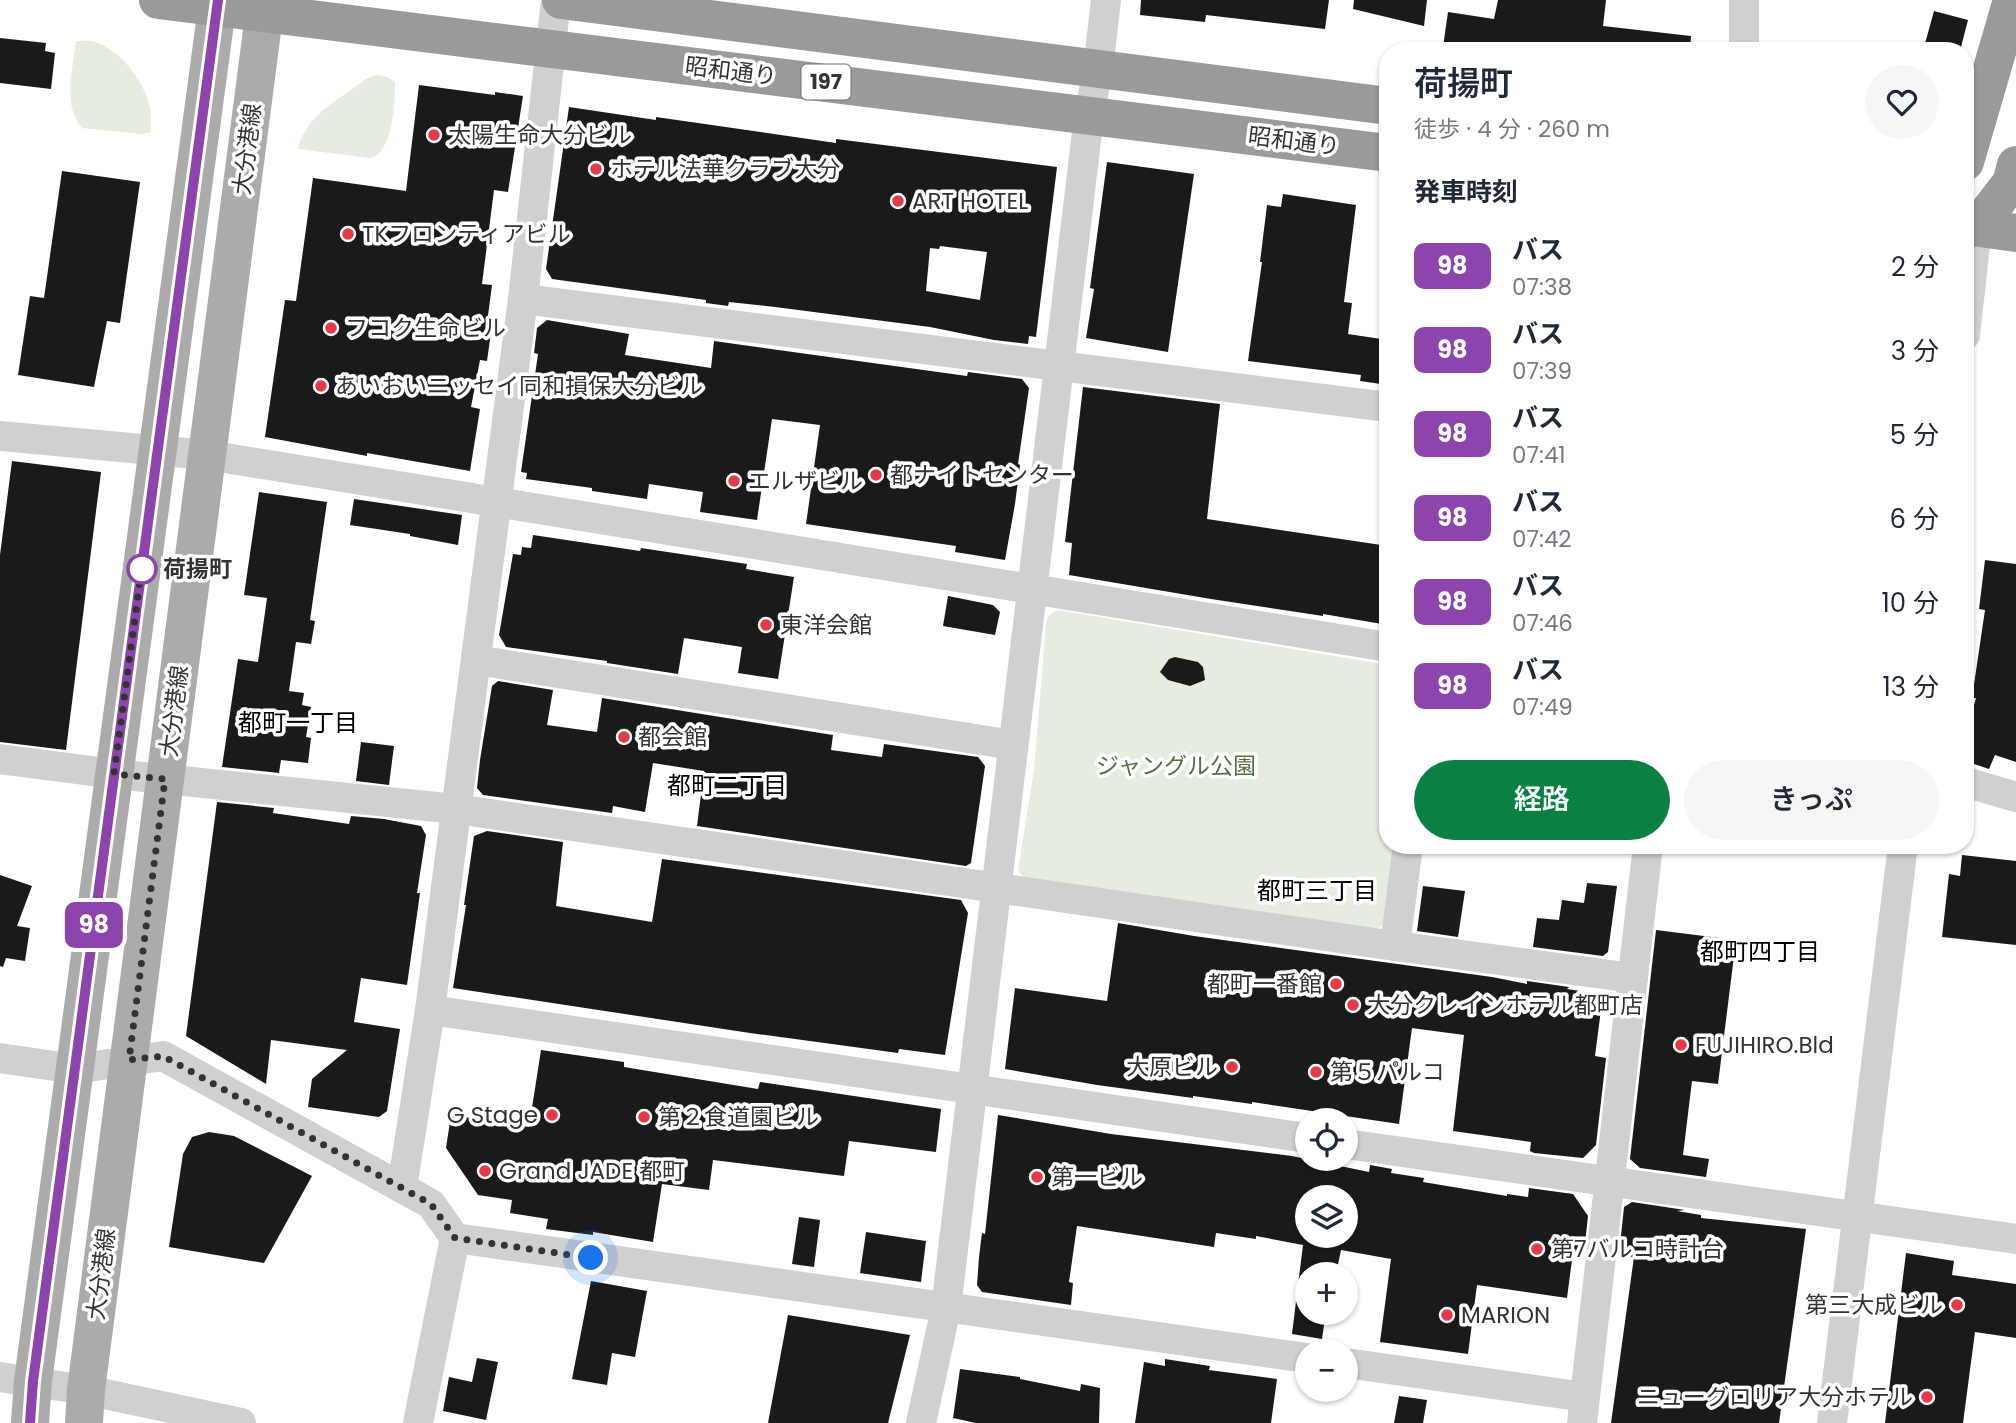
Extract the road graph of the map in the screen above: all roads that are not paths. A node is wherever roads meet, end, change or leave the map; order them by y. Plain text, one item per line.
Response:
1 (158, 0) edge
2 (558, 0) edge
3 (1106, 0) edge
4 (1744, 0) edge
5 (2012, 0) edge
6 (217, 3) edge
7 (265, 6) edge
8 (1744, 42) edge
9 (551, 48) junction
10 (1098, 69) junction
11 (1379, 105) edge
12 (1090, 116) junction
13 (1974, 131) edge
14 (1379, 152) edge
15 (2014, 177) edge
16 (1974, 179) edge
17 (1974, 211) edge
18 (1974, 217) edge
19 (2016, 233) edge
20 (523, 299) junction
21 (1059, 366) junction
22 (1379, 406) edge
23 (0, 436) edge
24 (158, 450) junction
25 (207, 455) junction
26 (496, 502) junction
27 (1032, 590) junction
28 (1379, 646) edge
29 (476, 660) junction
30 (1013, 745) junction
31 (0, 759) edge
32 (114, 774) junction
33 (165, 779) junction
34 (1974, 785) edge
35 (2016, 797) edge
36 (456, 809) junction
37 (1407, 854) edge
38 (1647, 854) edge
39 (1902, 854) edge
40 (996, 887) junction
41 (1395, 946) junction
42 (1633, 978) junction
43 (430, 1010) junction
44 (0, 1058) edge
45 (129, 1060) junction
46 (75, 1069) junction
47 (972, 1089) junction
48 (1295, 1136) edge
49 (1358, 1146) edge
50 (1609, 1182) junction
51 (402, 1188) junction
52 (1856, 1218) junction
53 (455, 1238) junction
54 (2016, 1239) edge
55 (946, 1308) junction
56 (1295, 1356) edge
57 (1358, 1365) edge
58 (17, 1379) edge
59 (85, 1406) edge
60 (1583, 1410) edge
61 (30, 1423) edge
62 (241, 1423) edge
63 (418, 1423) edge
64 (921, 1423) edge
65 (1832, 1423) edge

1 - 6 highway, 昭和通り / 197
2 - 9 street
2 - 10 highway, 昭和通り / 197
3 - 10 street
4 - 8 street
5 - 13 highway
6 - 7 highway, 昭和通り / 197
6 - 24 main road
7 - 9 highway, 昭和通り / 197
7 - 25 main road, 大分港線
9 - 12 highway, 昭和通り / 197
9 - 20 street
10 - 11 highway, 昭和通り / 197
10 - 12 street
12 - 14 highway, 昭和通り / 197
12 - 21 street
15 - 16 highway
15 - 17 highway
18 - 19 highway
20 - 21 street
20 - 26 street
21 - 22 street
21 - 27 street
23 - 24 street
24 - 25 street
24 - 32 main road
25 - 26 street
25 - 33 main road, 大分港線
26 - 27 street
26 - 29 street
27 - 28 street
27 - 30 street
29 - 30 street
29 - 36 street
30 - 40 street
31 - 32 street
32 - 33 street
32 - 46 main road
33 - 36 street
33 - 45 main road, 大分港線
34 - 35 street
36 - 40 street
36 - 43 street
37 - 41 street
38 - 42 street
39 - 52 street
40 - 41 street
40 - 47 street
41 - 42 street
42 - 50 street
43 - 47 street
43 - 51 street
44 - 46 street
45 - 46 street
45 - 51 street
45 - 59 main road, 大分港線
46 - 58 main road
47 - 48 street
47 - 55 street
49 - 50 street
50 - 52 street
50 - 60 street
51 - 53 street
52 - 54 street
52 - 65 street
53 - 55 street
53 - 63 street
55 - 56 street
55 - 64 street
57 - 60 street
58 - 59 street
58 - 61 main road
59 - 62 street

